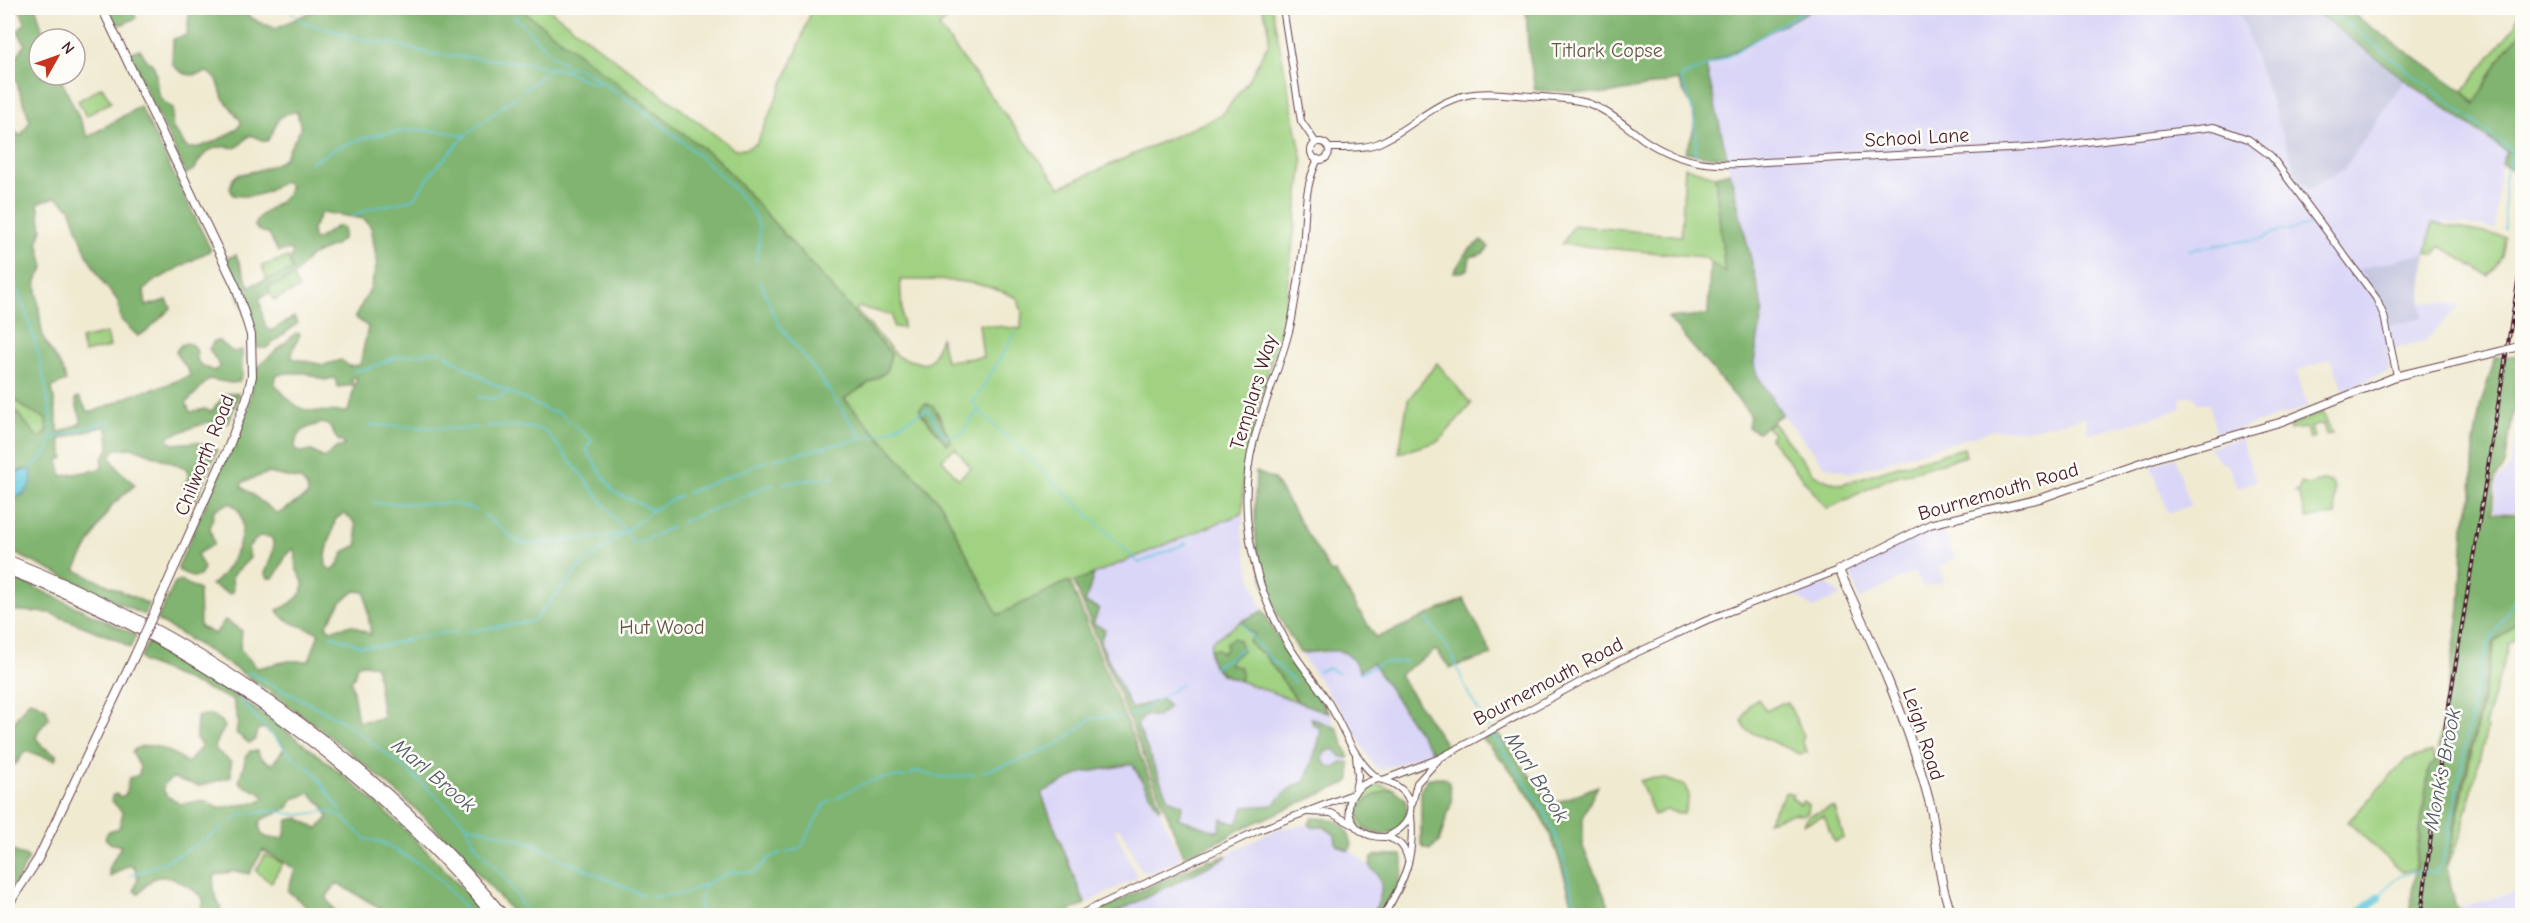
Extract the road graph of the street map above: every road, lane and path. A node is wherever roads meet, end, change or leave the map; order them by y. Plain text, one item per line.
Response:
1 (102, 8) edge
2 (1283, 8) edge
3 (1316, 143) junction
4 (1329, 148) junction
5 (1318, 159) junction
6 (2523, 345) edge
7 (2397, 376) junction
8 (8, 560) edge
9 (8, 570) edge
10 (1839, 570) junction
11 (1356, 755) junction
12 (1440, 758) junction
13 (1381, 779) junction
14 (1354, 792) junction
15 (1411, 809) junction
16 (1305, 812) junction
17 (1352, 824) junction
18 (1386, 837) junction
19 (1408, 863) junction
20 (8, 905) edge
21 (493, 915) edge
22 (504, 915) edge
23 (1077, 915) edge
24 (1383, 915) edge
25 (1953, 915) edge

1 - 20 main road, Chilworth Road, bridge
2 - 3 street, Templars Way
3 - 4 street
3 - 5 street, Templars Way
4 - 5 street, Templars Way
4 - 7 street, School Lane
5 - 11 street, Templars Way
6 - 7 main road, Bournemouth Road, bridge
7 - 10 main road, Bournemouth Road
8 - 22 highway
9 - 21 highway
10 - 12 street, Bournemouth Road
10 - 25 main road, Leigh Road
11 - 13 street, Templars Way
11 - 14 street, Templars Way
12 - 13 street, Bournemouth Road
12 - 15 street, Bournemouth Road
13 - 14 street
13 - 15 street
14 - 16 street
14 - 17 street
15 - 18 street
15 - 19 street
16 - 17 street
16 - 23 street
17 - 18 street
18 - 19 street
19 - 24 street

